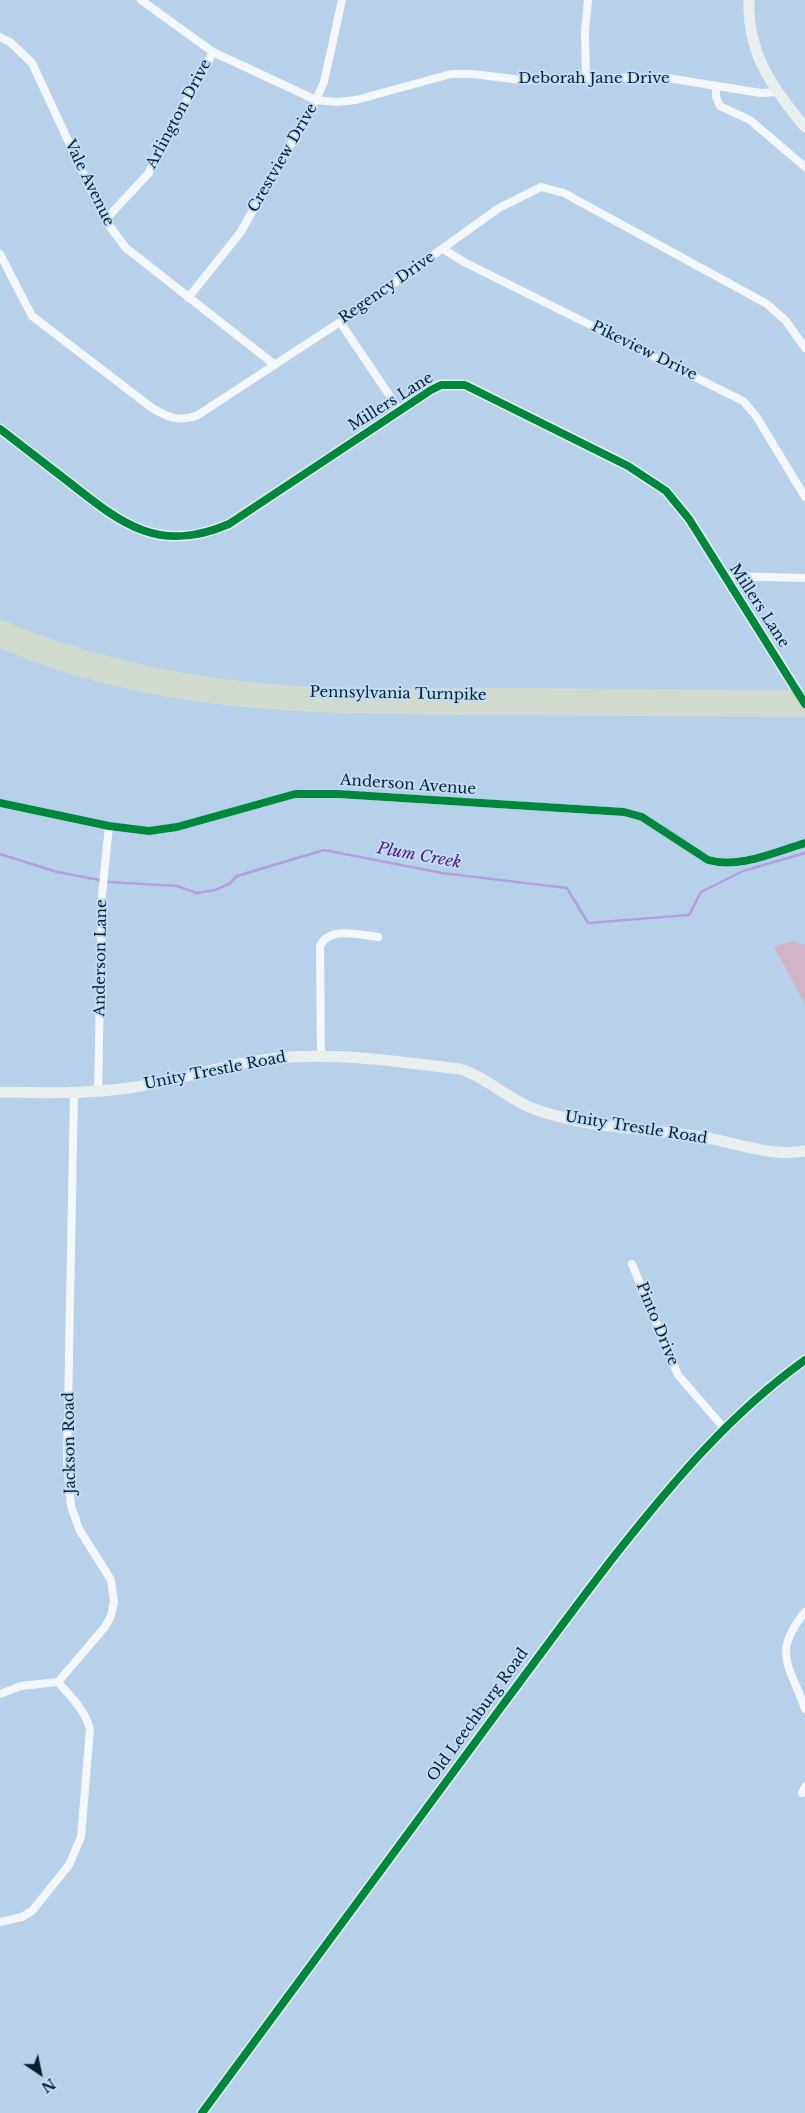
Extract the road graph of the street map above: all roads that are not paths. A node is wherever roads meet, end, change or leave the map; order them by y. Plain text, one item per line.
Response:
1 (141, 0) edge
2 (342, 0) edge
3 (588, 0) edge
4 (749, 0) edge
5 (0, 36) edge
6 (213, 52) junction
7 (586, 79) junction
8 (716, 86) junction
9 (776, 92) junction
10 (316, 100) junction
11 (805, 127) edge
12 (805, 167) edge
13 (105, 220) junction
14 (443, 249) junction
15 (0, 254) edge
16 (188, 298) junction
17 (340, 322) junction
18 (805, 348) edge
19 (275, 365) junction
20 (400, 411) junction
21 (0, 429) edge
22 (805, 496) edge
23 (724, 576) junction
24 (805, 578) edge
25 (0, 627) edge
26 (0, 641) edge
27 (803, 703) edge
28 (0, 803) edge
29 (109, 826) junction
30 (805, 843) edge
31 (378, 937) dead end
32 (321, 1056) junction
33 (98, 1090) junction
34 (0, 1092) edge
35 (74, 1093) junction
36 (805, 1151) edge
37 (632, 1264) dead end
38 (805, 1360) edge
39 (724, 1428) junction
40 (805, 1612) edge
41 (58, 1682) junction
42 (0, 1694) edge
43 (805, 1706) edge
44 (0, 1922) edge
45 (202, 2113) edge

1 - 6 street, Deborah Jane Drive
2 - 10 street, Crestview Drive
3 - 7 street
4 - 9 street
5 - 13 street, Vale Avenue
6 - 10 street, Deborah Jane Drive
6 - 13 street, Arlington Drive
7 - 8 street, Deborah Jane Drive
7 - 10 street, Deborah Jane Drive
8 - 9 street, Deborah Jane Drive
8 - 12 street
9 - 11 street
10 - 16 street, Crestview Drive
13 - 16 street, Vale Avenue
14 - 17 street, Regency Drive
14 - 18 street, Regency Drive
14 - 22 street, Pikeview Drive
15 - 19 street, Regency Drive
16 - 19 street, Vale Avenue
17 - 19 street, Regency Drive
17 - 20 street
20 - 21 street, Millers Lane
20 - 23 street, Millers Lane
23 - 24 street
23 - 27 street, Millers Lane
25 - 27 highway, Pennsylvania Turnpike
26 - 27 highway, Pennsylvania Turnpike
28 - 29 street, Anderson Avenue
29 - 30 street, Anderson Avenue
29 - 33 street, Anderson Lane
31 - 32 street
32 - 33 street, Unity Trestle Road
32 - 36 street, Unity Trestle Road
33 - 35 street, Unity Trestle Road
34 - 35 street, Unity Trestle Road
35 - 41 street, Jackson Road
37 - 39 street, Pinto Drive
38 - 39 street, Old Leechburg Road
39 - 45 street, Old Leechburg Road
40 - 43 street
41 - 42 street
41 - 44 street

